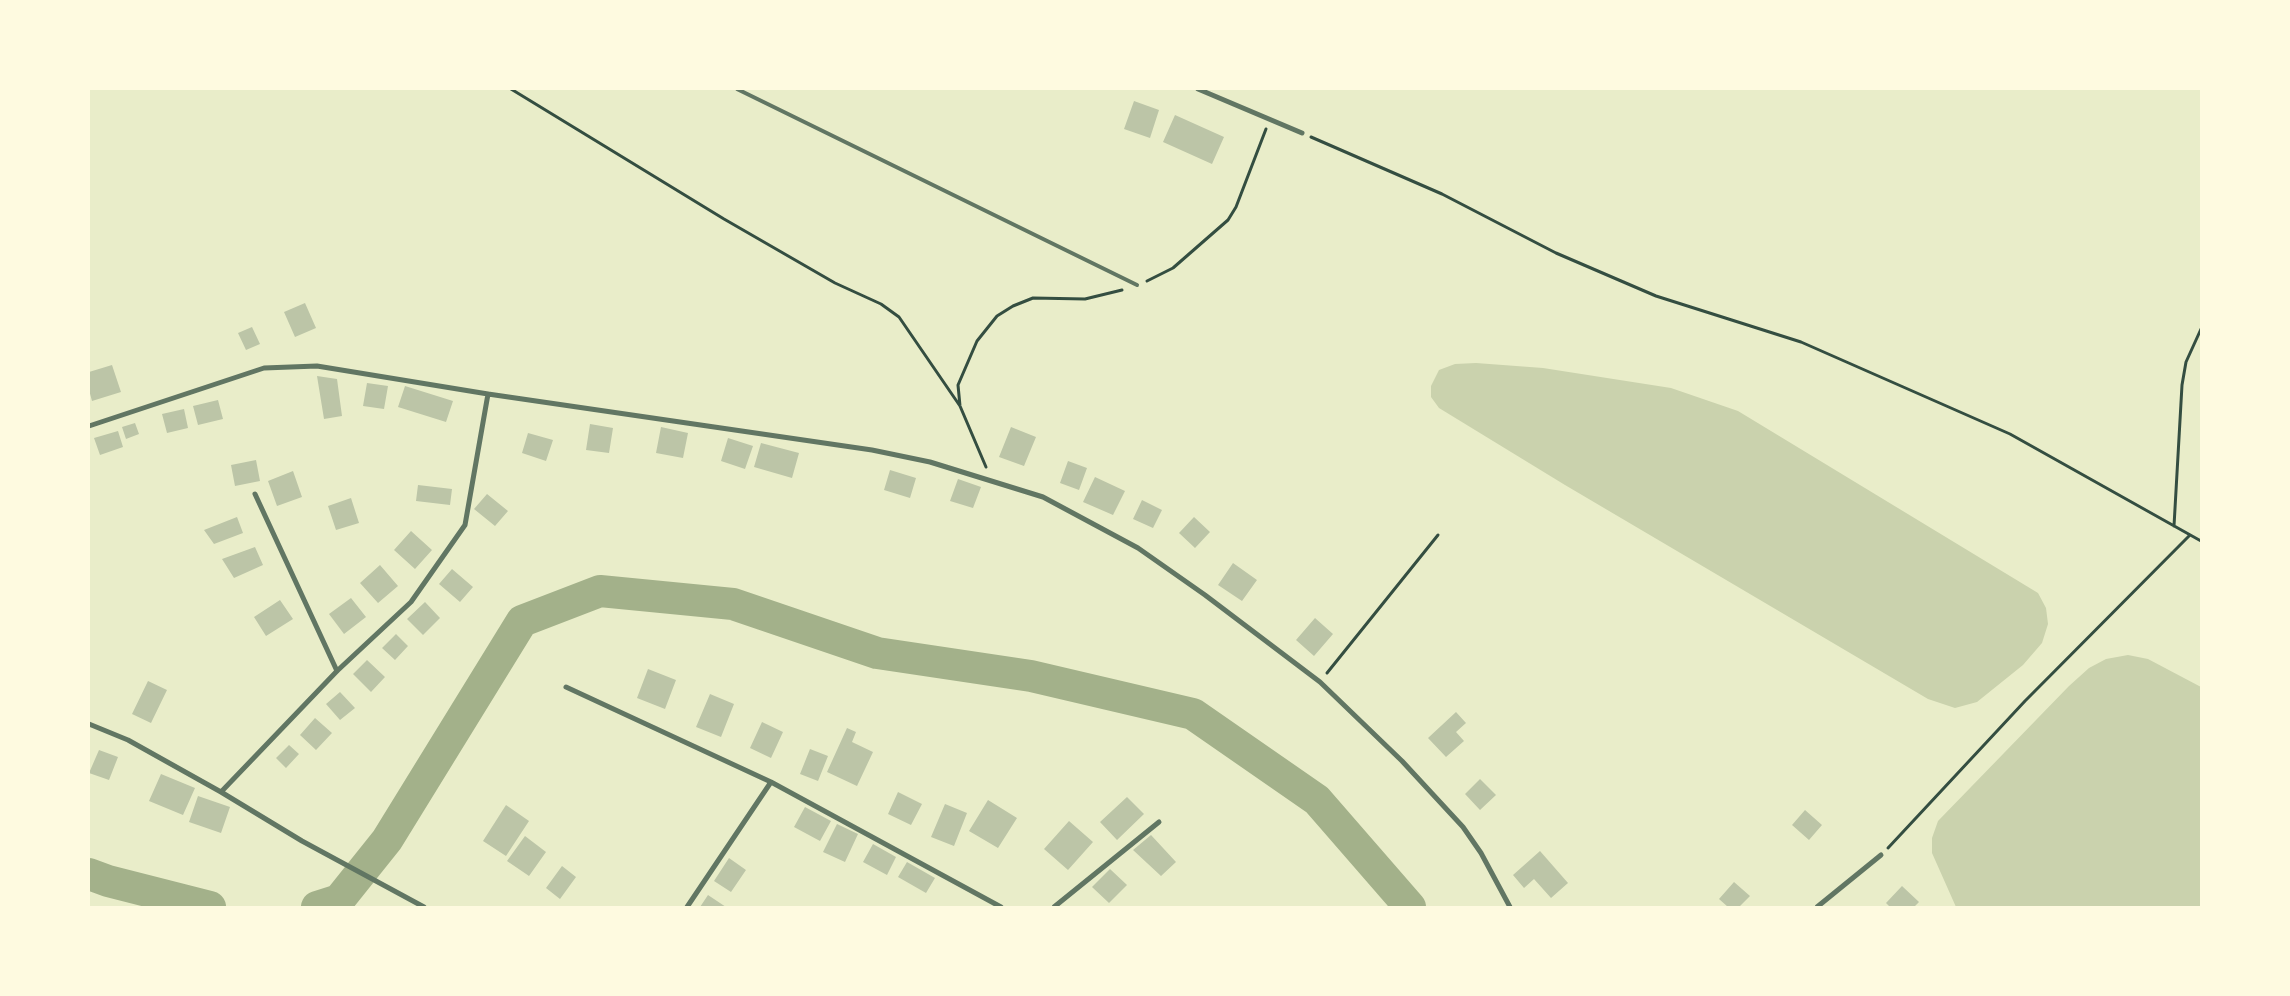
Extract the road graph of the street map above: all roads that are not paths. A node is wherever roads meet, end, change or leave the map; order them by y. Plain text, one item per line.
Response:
1 (737, 89) edge
2 (1198, 89) edge
3 (1302, 133) road end
4 (1137, 285) road end
5 (488, 394) junction
6 (89, 426) edge
7 (255, 494) dead end
8 (337, 671) junction
9 (566, 687) dead end
10 (89, 724) edge
11 (771, 782) junction
12 (221, 792) junction
13 (1159, 822) dead end
14 (1881, 855) road end
15 (422, 906) edge
16 (687, 907) edge
17 (1001, 907) edge
18 (1054, 907) edge
19 (1510, 907) edge
20 (1817, 907) edge

1 - 4 lane
2 - 3 street
5 - 6 street
5 - 8 street
5 - 19 street
7 - 8 street
8 - 12 street
9 - 11 street
10 - 12 street
11 - 16 street
11 - 17 street
12 - 15 street
13 - 18 street
14 - 20 street

